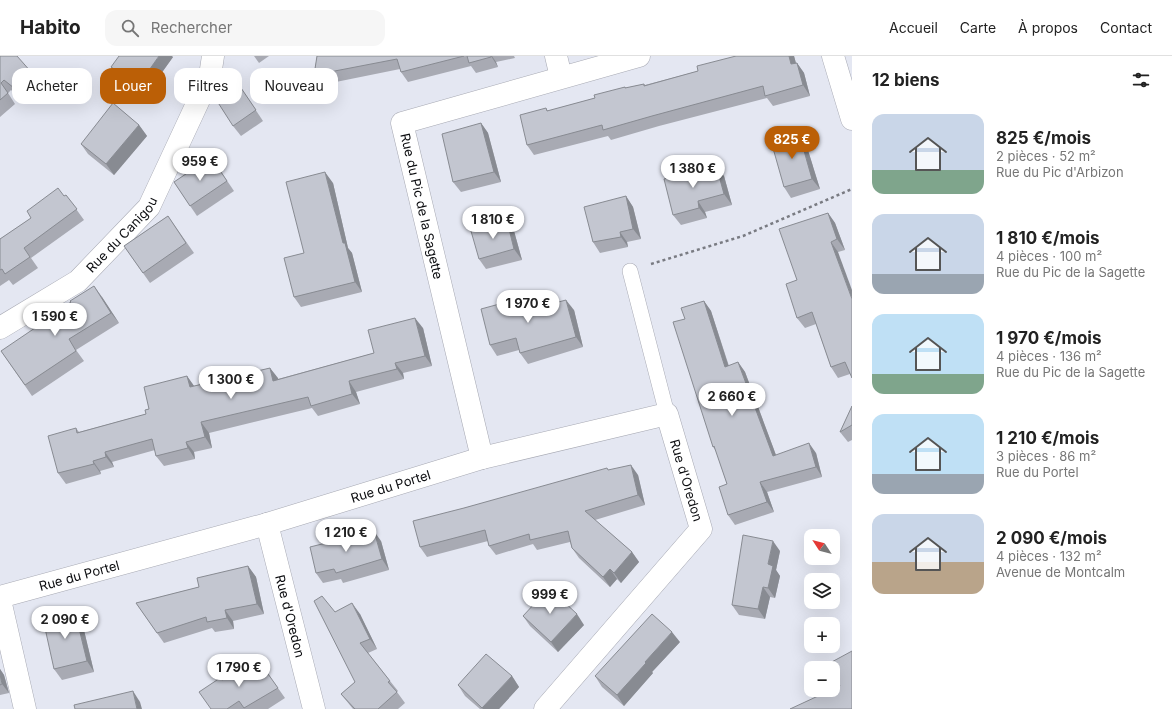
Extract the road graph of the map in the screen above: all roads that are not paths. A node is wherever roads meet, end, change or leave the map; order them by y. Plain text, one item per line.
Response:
1 (213, 56) edge
2 (556, 56) edge
3 (639, 56) edge
4 (833, 56) edge
5 (561, 77) junction
6 (852, 119) edge
7 (630, 271) road end
8 (0, 328) edge
9 (667, 414) junction
10 (482, 458) junction
11 (267, 524) junction
12 (0, 597) edge
13 (0, 600) edge
14 (25, 709) edge
15 (314, 709) edge
16 (545, 709) edge

1 - 8 street, Rue du Canigou
2 - 5 street
3 - 5 street, Rue du Pic de la Sagette
4 - 6 street
5 - 10 street, Rue du Pic de la Sagette
7 - 9 lane, Rue d'Oredon
9 - 10 street, Rue du Portel
9 - 16 street, Rue d'Oredon
10 - 11 street, Rue du Portel
11 - 12 street, Rue du Portel
11 - 15 street, Rue d'Oredon
13 - 14 street

